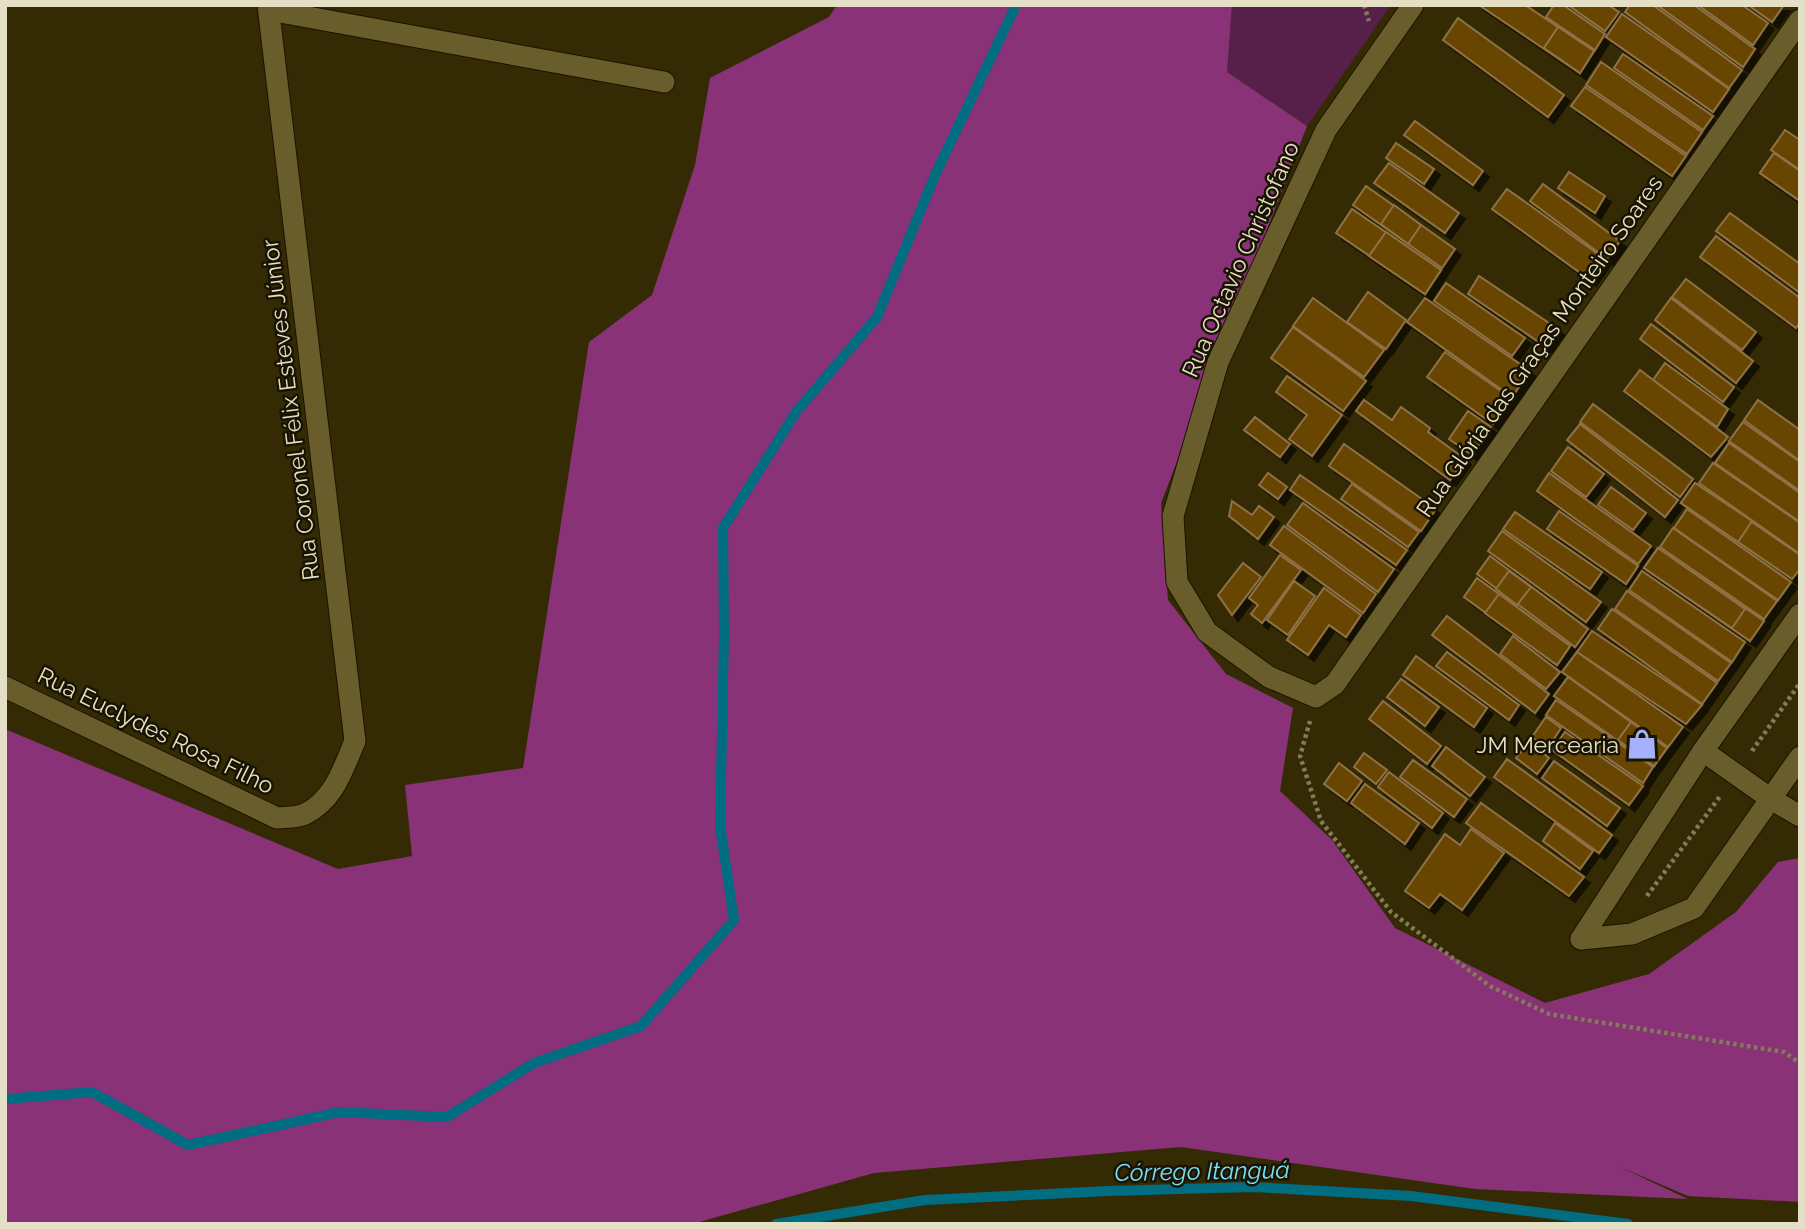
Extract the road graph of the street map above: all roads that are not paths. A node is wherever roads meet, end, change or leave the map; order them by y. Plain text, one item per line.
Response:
1 (1413, 5) edge
2 (268, 8) edge
3 (1800, 20) edge
4 (664, 82) dead end
5 (1800, 614) edge
6 (5, 687) edge
7 (1316, 697) joint
8 (1703, 751) junction
9 (1800, 757) edge
10 (1771, 799) junction
11 (323, 802) joint
12 (1800, 816) edge

1 - 7 street, Rua Octavio Christofano
2 - 4 street
2 - 11 street, Rua Coronel Félix Esteves Júnior
3 - 7 street, Rua Glória das Graças Monteiro Soares
5 - 8 street
6 - 11 street, Rua Euclydes Rosa Filho
8 - 10 street
8 - 10 street
9 - 10 street
10 - 12 street

